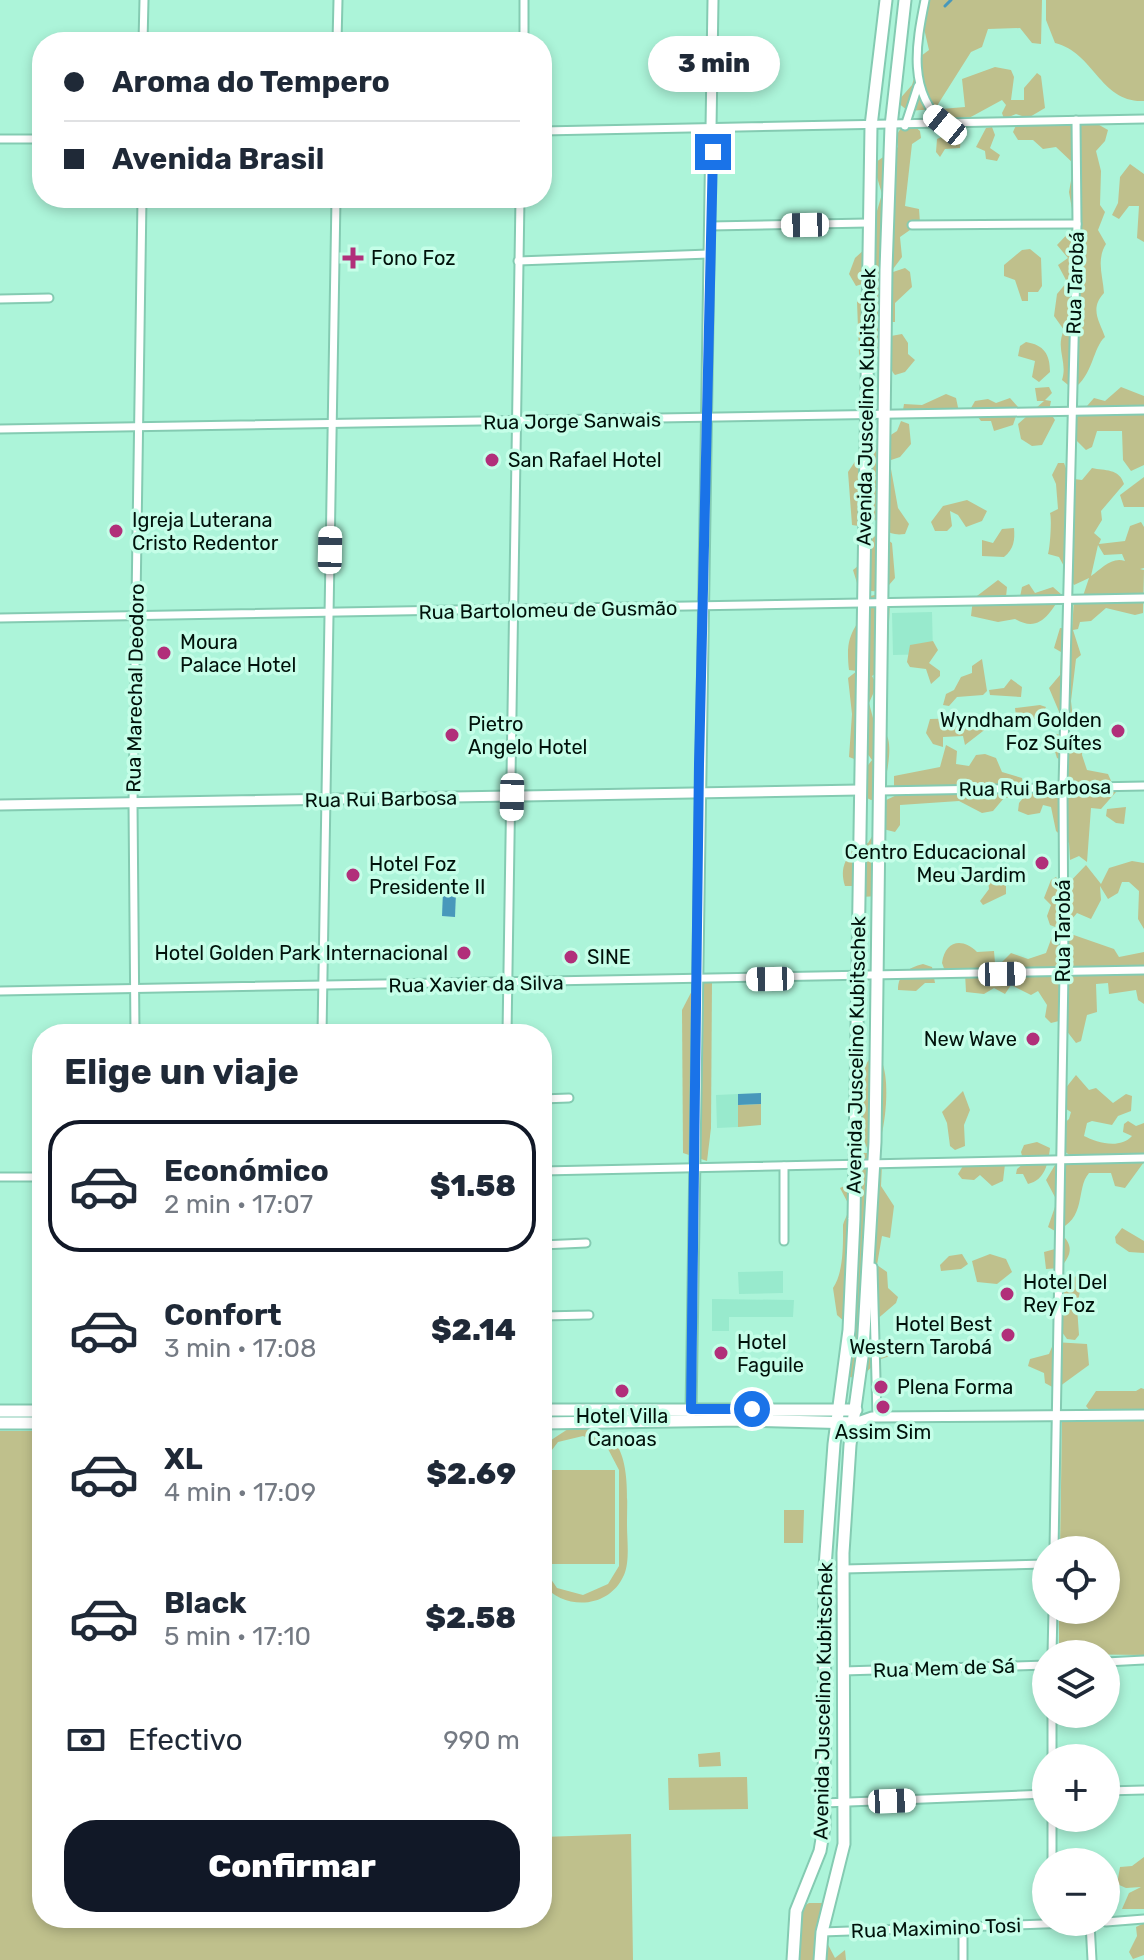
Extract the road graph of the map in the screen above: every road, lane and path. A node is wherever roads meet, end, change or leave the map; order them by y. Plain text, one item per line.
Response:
1 (144, 0) edge
2 (338, 0) edge
3 (524, 0) edge
4 (713, 0) edge
5 (886, 0) edge
6 (905, 0) edge
7 (925, 0) edge
8 (143, 32) edge
9 (337, 32) edge
10 (524, 32) edge
11 (919, 85) junction
12 (1144, 119) edge
13 (1076, 120) junction
14 (945, 125) junction
15 (871, 126) junction
16 (891, 126) junction
17 (905, 126) junction
18 (713, 127) junction
19 (552, 131) edge
20 (0, 139) edge
21 (32, 139) edge
22 (142, 208) edge
23 (336, 208) edge
24 (520, 208) edge
25 (868, 223) junction
26 (1077, 224) junction
27 (912, 225) dead end
28 (710, 226) junction
29 (709, 254) junction
30 (518, 261) junction
31 (49, 298) dead end
32 (0, 299) edge
33 (1144, 410) edge
34 (1070, 411) junction
35 (869, 414) junction
36 (885, 414) junction
37 (706, 419) junction
38 (518, 422) junction
39 (331, 426) junction
40 (139, 427) junction
41 (0, 429) edge
42 (1144, 598) edge
43 (1066, 600) junction
44 (862, 603) junction
45 (882, 603) junction
46 (702, 607) junction
47 (515, 611) junction
48 (329, 613) junction
49 (136, 615) junction
50 (0, 618) edge
51 (861, 666) junction
52 (882, 683) junction
53 (862, 701) junction
54 (880, 716) junction
55 (1144, 786) edge
56 (1063, 787) junction
57 (859, 790) junction
58 (879, 791) junction
59 (698, 795) junction
60 (512, 797) junction
61 (325, 800) junction
62 (133, 803) junction
63 (0, 805) edge
64 (1144, 970) edge
65 (1064, 972) junction
66 (856, 977) junction
67 (879, 977) junction
68 (696, 980) junction
69 (508, 984) junction
70 (323, 988) junction
71 (136, 990) junction
72 (0, 991) edge
73 (135, 1024) edge
74 (322, 1024) edge
75 (507, 1024) edge
76 (569, 1098) dead end
77 (552, 1099) edge
78 (1144, 1158) edge
79 (1058, 1159) junction
80 (854, 1165) junction
81 (874, 1165) junction
82 (784, 1166) junction
83 (693, 1168) junction
84 (552, 1171) edge
85 (0, 1177) edge
86 (32, 1177) edge
87 (871, 1232) junction
88 (784, 1241) dead end
89 (586, 1243) dead end
90 (552, 1245) edge
91 (589, 1315) dead end
92 (552, 1316) edge
93 (552, 1410) edge
94 (0, 1411) edge
95 (32, 1411) edge
96 (691, 1415) junction
97 (837, 1415) junction
98 (1144, 1415) edge
99 (856, 1416) junction
100 (874, 1417) junction
101 (1056, 1417) junction
102 (552, 1422) edge
103 (0, 1423) edge
104 (32, 1423) edge
105 (1054, 1536) edge
106 (1032, 1564) edge
107 (844, 1569) junction
108 (1144, 1660) edge
109 (1120, 1661) edge
110 (1032, 1665) edge
111 (843, 1671) junction
112 (1144, 1790) edge
113 (1120, 1791) edge
114 (1032, 1795) edge
115 (846, 1802) junction
116 (824, 1803) junction
117 (1144, 1919) edge
118 (1120, 1921) edge
119 (1032, 1924) edge
120 (963, 1927) junction
121 (822, 1932) junction
122 (1091, 1936) edge
123 (793, 1960) edge
124 (820, 1960) edge
125 (963, 1960) edge
126 (1092, 1960) edge

1 - 8 street
2 - 9 street
3 - 10 street
4 - 18 street
5 - 15 main road, Avenida Juscelino Kubitschek
6 - 16 main road, Avenida Juscelino Kubitschek
7 - 11 street
11 - 14 street
11 - 17 street
12 - 13 street
13 - 14 street
13 - 26 street, Rua Tarobá
14 - 17 street
15 - 16 street
15 - 18 street
15 - 25 main road, Avenida Juscelino Kubitschek
16 - 17 street
16 - 36 main road, Avenida Juscelino Kubitschek
18 - 19 street
18 - 28 street
20 - 21 street
22 - 40 street, Rua Marechal Deodoro
23 - 39 street
24 - 30 street
25 - 28 street
25 - 35 main road, Avenida Juscelino Kubitschek
26 - 27 street
26 - 34 street, Rua Tarobá
28 - 29 street
29 - 30 street
29 - 37 street
30 - 38 street
31 - 32 street
33 - 34 street, Rua Jorge Sanwais
34 - 36 street, Rua Jorge Sanwais
34 - 43 street, Rua Tarobá
35 - 36 street, Rua Jorge Sanwais
35 - 37 street, Rua Jorge Sanwais
35 - 44 main road, Avenida Juscelino Kubitschek
36 - 45 main road, Avenida Juscelino Kubitschek
37 - 38 street, Rua Jorge Sanwais
37 - 46 street
38 - 39 street, Rua Jorge Sanwais
38 - 47 street
39 - 40 street, Rua Jorge Sanwais
39 - 48 street
40 - 41 street, Rua Jorge Sanwais
40 - 49 street, Rua Marechal Deodoro
42 - 43 street, Rua Bartolomeu de Gusmão
43 - 45 street, Rua Bartolomeu de Gusmão
43 - 56 street, Rua Tarobá
44 - 45 street, Rua Bartolomeu de Gusmão
44 - 46 street, Rua Bartolomeu de Gusmão
44 - 51 main road, Avenida Juscelino Kubitschek
45 - 52 main road, Avenida Juscelino Kubitschek
46 - 47 street, Rua Bartolomeu de Gusmão
46 - 59 street
47 - 48 street, Rua Bartolomeu de Gusmão
47 - 60 street
48 - 49 street, Rua Bartolomeu de Gusmão
48 - 61 street
49 - 50 street, Rua Bartolomeu de Gusmão
49 - 62 street, Rua Marechal Deodoro
51 - 52 main road
51 - 53 main road, Avenida Juscelino Kubitschek
52 - 54 main road, Avenida Juscelino Kubitschek
53 - 54 main road
53 - 57 main road, Avenida Juscelino Kubitschek
54 - 58 main road, Avenida Juscelino Kubitschek
55 - 56 street, Rua Rui Barbosa
56 - 58 street, Rua Rui Barbosa
56 - 65 street, Rua Tarobá
57 - 59 street, Rua Rui Barbosa
57 - 66 main road, Avenida Juscelino Kubitschek
58 - 67 main road, Avenida Juscelino Kubitschek
59 - 60 street, Rua Rui Barbosa
59 - 68 street
60 - 61 street, Rua Rui Barbosa
60 - 69 street
61 - 62 street, Rua Rui Barbosa
61 - 70 street
62 - 63 street, Rua Rui Barbosa
62 - 71 street, Rua Marechal Deodoro
64 - 65 street, Rua Xavier da Silva
65 - 67 street, Rua Xavier da Silva
65 - 79 street, Rua Tarobá
66 - 67 street, Rua Xavier da Silva
66 - 68 street, Rua Xavier da Silva
66 - 80 main road, Avenida Juscelino Kubitschek
67 - 81 main road, Avenida Juscelino Kubitschek
68 - 69 street, Rua Xavier da Silva
68 - 83 street
69 - 70 street, Rua Xavier da Silva
69 - 75 street
70 - 71 street, Rua Xavier da Silva
70 - 74 street
71 - 72 street, Rua Xavier da Silva
71 - 73 street, Rua Marechal Deodoro
76 - 77 street
78 - 79 street
79 - 81 street
79 - 101 street, Rua Tarobá
80 - 81 street
80 - 82 street
80 - 97 main road, Avenida Juscelino Kubitschek
81 - 87 main road, Avenida Juscelino Kubitschek
82 - 83 street
82 - 88 street
83 - 84 street
83 - 96 street
85 - 86 street
87 - 99 main road, Avenida Juscelino Kubitschek
87 - 100 street, Avenida Juscelino Kubitschek
89 - 90 street
91 - 92 street
93 - 96 main road
94 - 95 main road
96 - 97 main road
96 - 102 main road
97 - 99 main road
97 - 116 main road, Avenida Juscelino Kubitschek
98 - 101 street
99 - 100 street
99 - 107 main road, Avenida Juscelino Kubitschek
100 - 101 street
101 - 105 street, Rua Tarobá
103 - 104 main road
106 - 107 street
107 - 111 main road, Avenida Juscelino Kubitschek
108 - 109 street
110 - 111 street, Rua Mem de Sá
111 - 115 main road, Avenida Juscelino Kubitschek
112 - 113 street
114 - 115 street
115 - 116 street
115 - 121 main road, Avenida Juscelino Kubitschek
116 - 123 main road, Avenida Juscelino Kubitschek
117 - 118 street
119 - 120 street, Rua Maximino Tosi
120 - 121 street, Rua Maximino Tosi
120 - 125 street
121 - 124 main road, Avenida Juscelino Kubitschek
122 - 126 street

